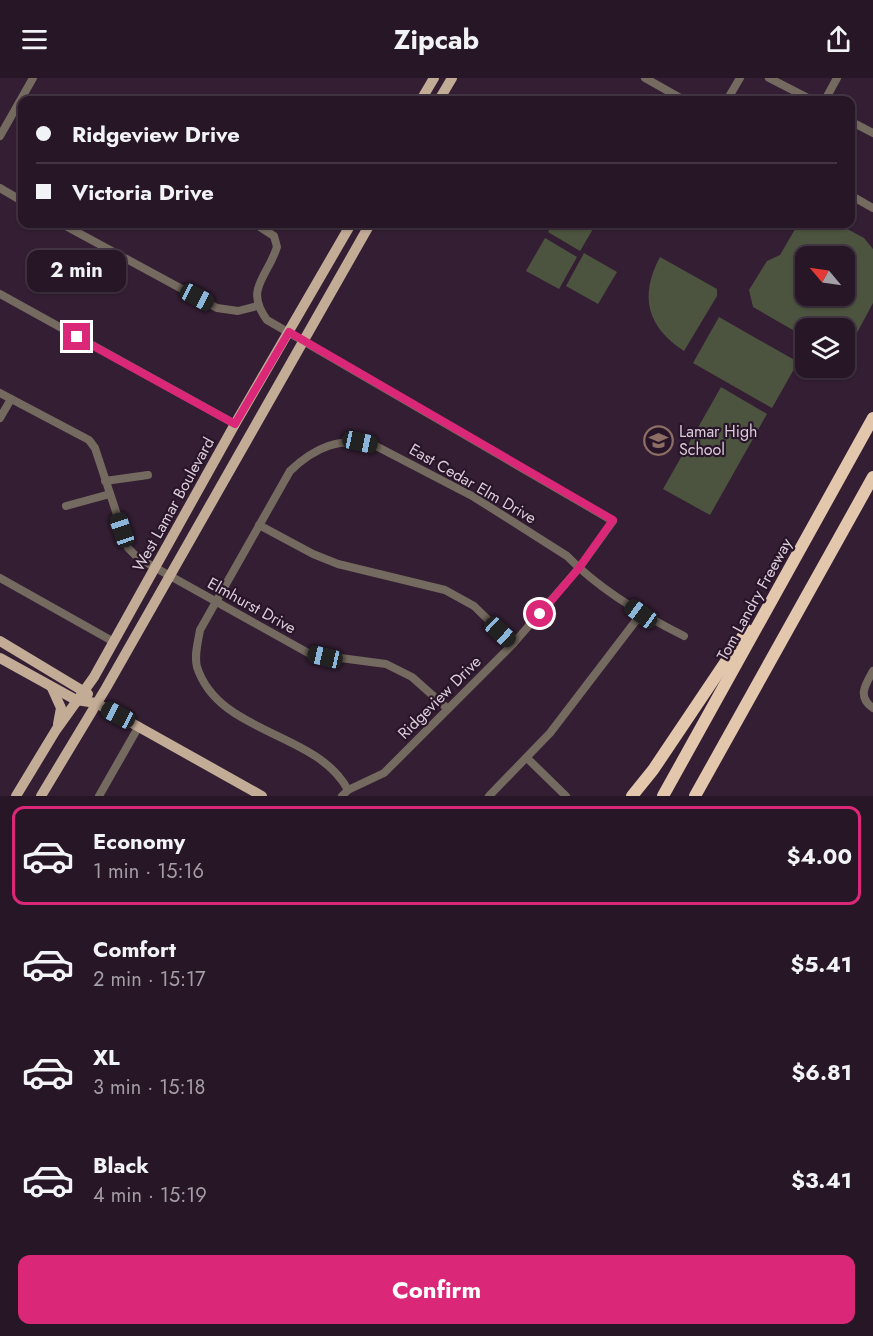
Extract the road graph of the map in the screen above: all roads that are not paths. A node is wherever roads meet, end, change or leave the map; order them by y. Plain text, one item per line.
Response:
1 (33, 78) edge
2 (434, 78) edge
3 (452, 78) edge
4 (645, 78) edge
5 (740, 78) edge
6 (769, 78) edge
7 (837, 78) edge
8 (23, 95) edge
9 (423, 96) edge
10 (441, 96) edge
11 (677, 96) edge
12 (729, 96) edge
13 (804, 96) edge
14 (827, 96) edge
15 (18, 104) edge
16 (855, 124) edge
17 (873, 134) edge
18 (0, 136) edge
19 (0, 188) edge
20 (855, 198) edge
21 (18, 199) edge
22 (873, 208) edge
23 (69, 228) edge
24 (261, 228) edge
25 (349, 228) edge
26 (368, 228) edge
27 (316, 287) junction
28 (0, 294) edge
29 (329, 294) junction
30 (256, 306) junction
31 (289, 332) junction
32 (303, 340) junction
33 (0, 393) edge
34 (10, 399) junction
35 (0, 418) edge
36 (873, 418) edge
37 (235, 424) junction
38 (148, 474) dead end
39 (873, 477) edge
40 (105, 481) junction
41 (110, 494) junction
42 (66, 506) dead end
43 (259, 525) junction
44 (802, 547) junction
45 (155, 567) junction
46 (579, 568) junction
47 (169, 575) junction
48 (0, 578) edge
49 (214, 602) junction
50 (641, 614) junction
51 (684, 636) dead end
52 (0, 641) edge
53 (114, 642) junction
54 (513, 644) junction
55 (0, 658) edge
56 (764, 671) junction
57 (873, 671) edge
58 (50, 686) junction
59 (84, 690) junction
60 (76, 700) junction
61 (96, 703) junction
62 (873, 708) edge
63 (448, 709) junction
64 (139, 726) junction
65 (56, 730) junction
66 (527, 758) junction
67 (345, 793) edge
68 (16, 796) edge
69 (41, 796) edge
70 (99, 796) edge
71 (262, 796) edge
72 (489, 796) edge
73 (566, 796) edge
74 (632, 796) edge
75 (663, 796) edge
76 (695, 796) edge
77 (705, 796) edge

1 - 8 street
2 - 9 main road
3 - 10 main road
4 - 11 street
5 - 12 street
6 - 13 street
7 - 14 street
15 - 18 street
16 - 17 street
19 - 21 street
20 - 22 street
23 - 30 street
24 - 30 street
25 - 27 main road, West Lamar Boulevard
26 - 29 main road, West Lamar Boulevard
27 - 29 main road
27 - 31 main road, West Lamar Boulevard
28 - 37 street
29 - 32 main road, West Lamar Boulevard
30 - 31 street
31 - 32 street
31 - 37 main road, West Lamar Boulevard
32 - 46 street, Ridgeview Drive
32 - 47 main road, West Lamar Boulevard
33 - 34 street, Elmhurst Drive
34 - 35 street
34 - 40 street, Elmhurst Drive
36 - 44 highway, Tom Landry Freeway
37 - 45 main road, West Lamar Boulevard
38 - 40 street
39 - 56 highway
40 - 41 street, Elmhurst Drive
41 - 42 street
41 - 45 street, Elmhurst Drive
43 - 46 street, East Cedar Elm Drive
43 - 49 street, East Cedar Elm Drive
43 - 54 street
44 - 74 highway
44 - 75 highway, Tom Landry Freeway
45 - 47 street, Elmhurst Drive
45 - 53 main road, West Lamar Boulevard
46 - 50 street, East Cedar Elm Drive
46 - 54 street, Ridgeview Drive
47 - 49 street, Elmhurst Drive
47 - 61 main road, West Lamar Boulevard
48 - 53 street
49 - 63 street, Elmhurst Drive
49 - 67 street, East Cedar Elm Drive
50 - 51 street, East Cedar Elm Drive
50 - 66 street
52 - 59 main road
53 - 59 main road, West Lamar Boulevard
54 - 63 street, Ridgeview Drive
55 - 58 main road
56 - 76 highway
56 - 77 highway
57 - 62 street
58 - 60 main road
58 - 65 main road
59 - 60 main road, West Lamar Boulevard
59 - 61 main road
60 - 61 main road
60 - 65 main road, West Lamar Boulevard
61 - 64 main road
61 - 69 main road, West Lamar Boulevard
63 - 67 street, Ridgeview Drive
64 - 70 street
64 - 71 main road
65 - 68 main road, West Lamar Boulevard
66 - 72 street
66 - 73 street

